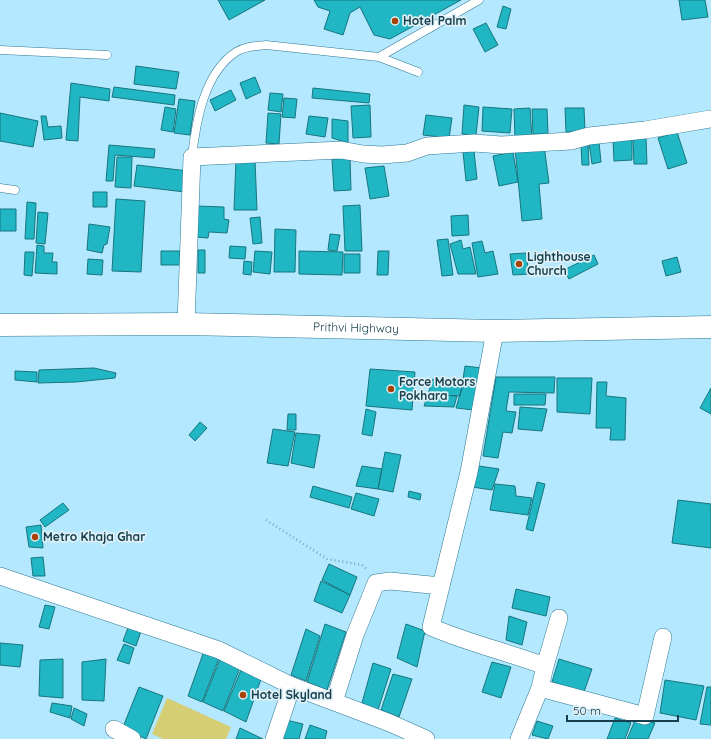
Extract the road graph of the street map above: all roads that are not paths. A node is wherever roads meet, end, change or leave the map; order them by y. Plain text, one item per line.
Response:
1 (479, 0) edge
2 (0, 50) edge
3 (107, 55) dead end
4 (380, 57) junction
5 (418, 72) dead end
6 (710, 119) edge
7 (192, 156) junction
8 (0, 188) edge
9 (16, 190) dead end
10 (186, 324) junction
11 (0, 325) edge
12 (711, 326) edge
13 (495, 331) junction
14 (0, 576) edge
15 (441, 586) junction
16 (559, 618) dead end
17 (663, 637) dead end
18 (545, 666) junction
19 (292, 686) junction
20 (540, 688) junction
21 (334, 702) junction
22 (114, 729) dead end
23 (132, 739) edge
24 (274, 739) edge
25 (426, 739) edge
26 (519, 739) edge

1 - 4 lane
2 - 3 lane
4 - 5 lane
4 - 7 lane
6 - 7 street
7 - 10 street
8 - 9 lane
10 - 11 highway, Prithvi Highway
10 - 13 highway, Prithvi Highway
12 - 13 highway, Prithvi Highway
13 - 15 street
14 - 19 street
15 - 18 street
15 - 21 street
16 - 18 street
17 - 20 street
18 - 20 street
19 - 21 street
19 - 24 street
20 - 26 street
21 - 25 street
22 - 23 street

